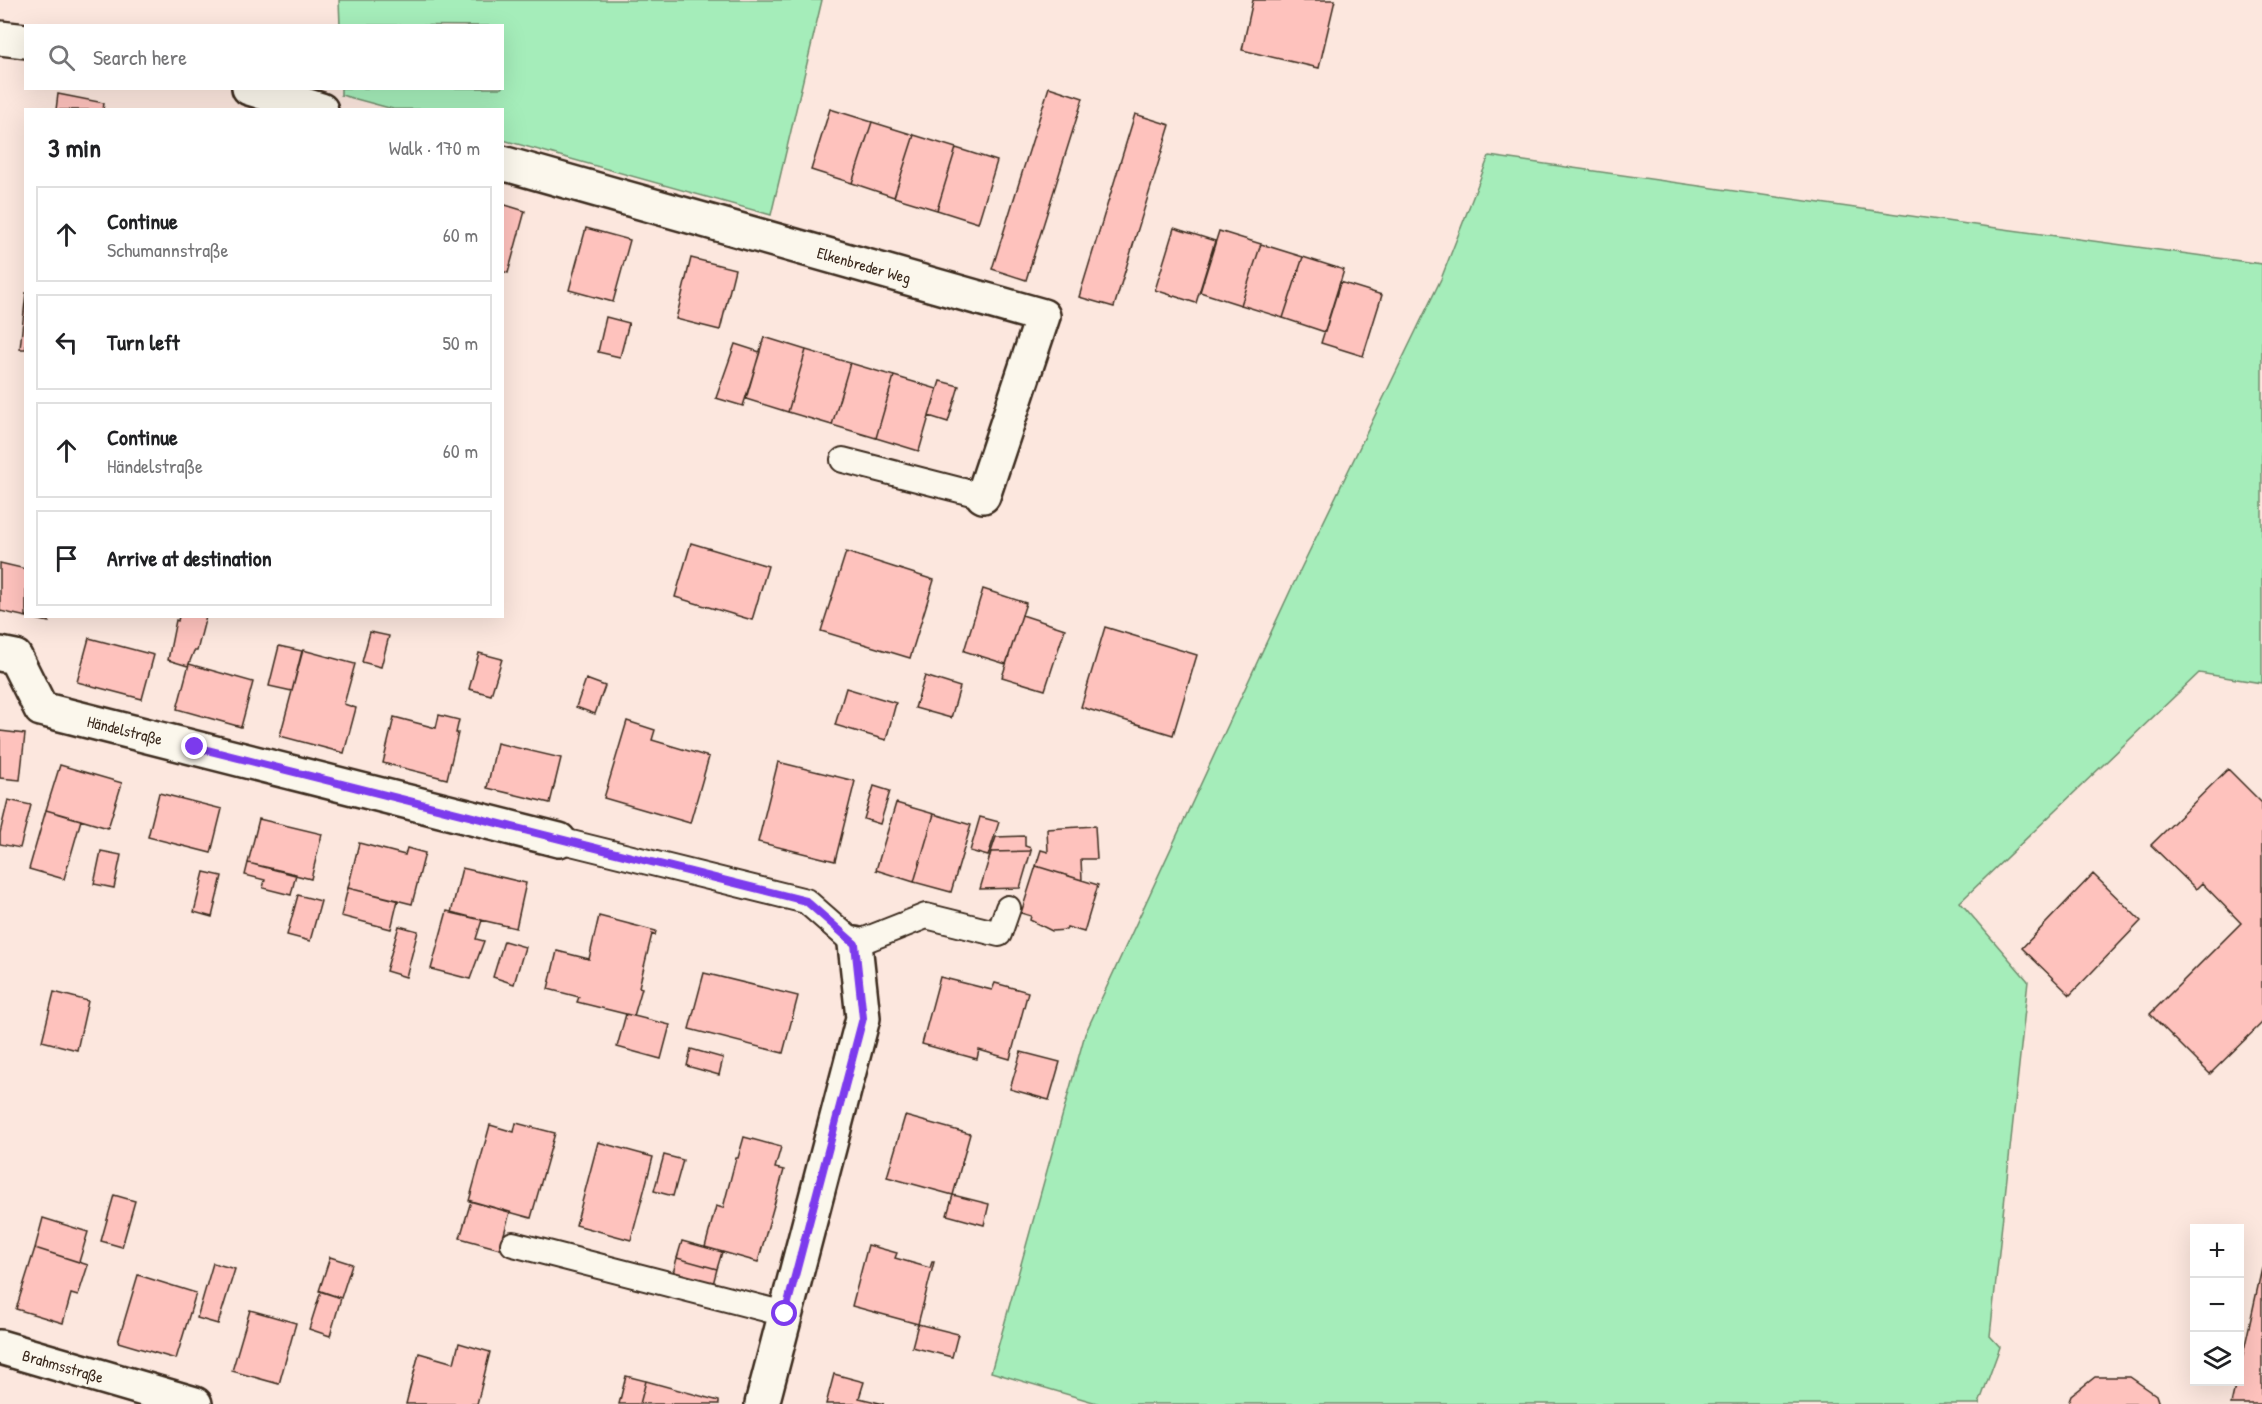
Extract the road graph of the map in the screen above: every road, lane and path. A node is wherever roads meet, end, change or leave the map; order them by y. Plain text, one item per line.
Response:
1 (0, 38) edge
2 (24, 41) edge
3 (256, 90) edge
4 (314, 108) edge
5 (504, 164) edge
6 (843, 460) dead end
7 (983, 496) joint
8 (0, 654) edge
9 (559, 840) joint
10 (1008, 908) dead end
11 (855, 944) junction
12 (513, 1244) dead end
13 (785, 1314) junction
14 (0, 1347) edge
15 (195, 1404) edge
16 (762, 1404) edge

1 - 2 street
3 - 4 street
5 - 7 street, Elkenbreder Weg
6 - 7 lane
8 - 9 street, Händelstraße
9 - 11 lane
10 - 11 lane
11 - 13 street
12 - 13 lane
13 - 16 street
14 - 15 street, Brahmsstraße

